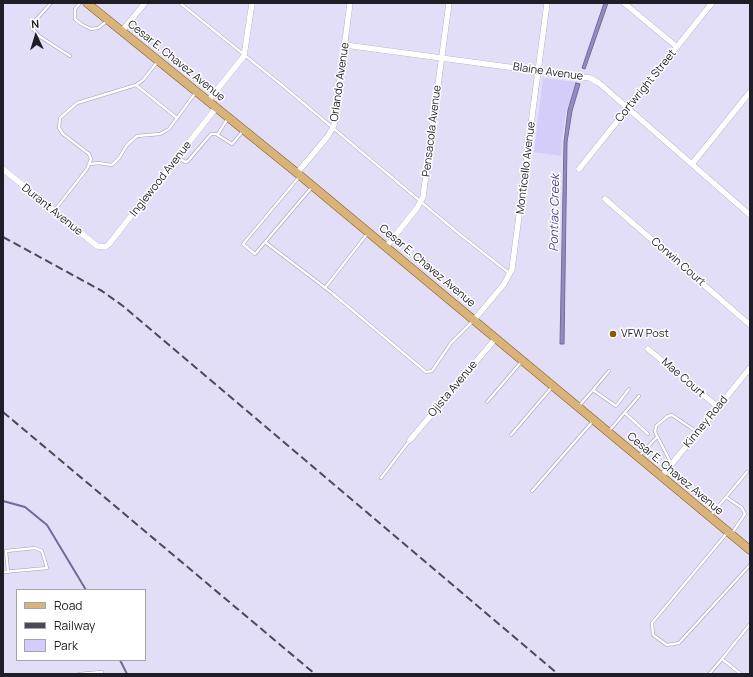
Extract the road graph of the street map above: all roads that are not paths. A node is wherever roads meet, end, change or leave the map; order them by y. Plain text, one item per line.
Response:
1 (51, 3) edge
2 (80, 3) edge
3 (87, 3) edge
4 (145, 3) edge
5 (180, 3) edge
6 (252, 3) edge
7 (350, 3) edge
8 (449, 3) edge
9 (547, 3) edge
10 (624, 3) edge
11 (712, 3) edge
12 (108, 20) junction
13 (122, 31) junction
14 (345, 45) junction
15 (677, 47) junction
16 (70, 56) dead end
17 (244, 56) junction
18 (442, 58) junction
19 (158, 61) junction
20 (538, 70) junction
21 (136, 85) junction
22 (196, 92) junction
23 (750, 92) edge
24 (745, 98) junction
25 (208, 101) junction
26 (750, 103) edge
27 (216, 108) junction
28 (628, 108) junction
29 (177, 118) junction
30 (229, 118) junction
31 (333, 129) junction
32 (244, 130) junction
33 (218, 135) junction
34 (178, 157) junction
35 (90, 164) junction
36 (692, 164) junction
37 (3, 169) edge
38 (579, 169) dead end
39 (299, 175) junction
40 (313, 186) junction
41 (606, 199) dead end
42 (421, 202) junction
43 (54, 211) junction
44 (750, 215) edge
45 (368, 232) junction
46 (265, 242) junction
47 (103, 247) joint
48 (386, 247) junction
49 (510, 274) junction
50 (325, 288) junction
51 (474, 320) junction
52 (750, 325) edge
53 (496, 338) junction
54 (648, 349) dead end
55 (522, 361) junction
56 (750, 368) edge
57 (609, 371) dead end
58 (552, 386) junction
59 (629, 389) dead end
60 (593, 390) junction
61 (639, 396) dead end
62 (487, 402) dead end
63 (578, 407) junction
64 (718, 408) junction
65 (625, 413) junction
66 (594, 421) junction
67 (608, 432) junction
68 (697, 433) junction
69 (648, 434) dead end
70 (511, 435) dead end
71 (658, 437) junction
72 (410, 440) joint
73 (638, 457) junction
74 (672, 464) junction
75 (746, 472) dead end
76 (661, 477) junction
77 (381, 478) dead end
78 (532, 491) dead end
79 (726, 497) junction
80 (709, 517) junction
81 (729, 534) junction
82 (750, 550) edge
83 (750, 565) edge
84 (3, 572) edge
85 (8, 572) junction
86 (750, 624) edge
87 (722, 659) junction
88 (79, 674) edge
89 (102, 674) edge
90 (709, 674) edge
91 (741, 674) edge

1 - 16 lane
2 - 12 lane
3 - 12 main road, Cesar E. Chavez Avenue
4 - 13 street
5 - 17 lane
6 - 17 street
7 - 14 street, Orlando Avenue
8 - 18 street, Pensacola Avenue
9 - 20 street, Monticello Avenue
10 - 15 street
11 - 15 street, Cortwright Street
12 - 13 main road, Cesar E. Chavez Avenue
13 - 19 main road, Cesar E. Chavez Avenue
14 - 18 street, Blaine Avenue
14 - 31 street, Orlando Avenue
15 - 28 street, Cortwright Street
17 - 25 street
17 - 31 lane
18 - 20 street, Blaine Avenue
18 - 42 street, Pensacola Avenue
19 - 21 lane
19 - 22 main road, Cesar E. Chavez Avenue
20 - 28 street, Blaine Avenue
20 - 49 street, Monticello Avenue
21 - 29 lane
21 - 35 lane
22 - 25 main road, Cesar E. Chavez Avenue
22 - 29 lane
23 - 24 street
24 - 26 street
24 - 36 street
25 - 27 main road, Cesar E. Chavez Avenue
27 - 30 main road, Cesar E. Chavez Avenue
27 - 34 street, Inglewood Avenue
28 - 36 street, Blaine Avenue
28 - 38 street, Cortwright Street
29 - 35 lane
30 - 32 main road, Cesar E. Chavez Avenue
30 - 33 lane
31 - 39 street, Orlando Avenue
31 - 42 lane
32 - 33 lane
32 - 39 main road, Cesar E. Chavez Avenue
33 - 34 lane
34 - 47 street, Inglewood Avenue
35 - 43 lane
36 - 44 street, Blaine Avenue
37 - 43 street, Durant Avenue
39 - 40 main road, Cesar E. Chavez Avenue
39 - 46 lane
40 - 45 main road, Cesar E. Chavez Avenue
40 - 46 lane
41 - 52 street, Corwin Court
42 - 48 street, Pensacola Avenue
42 - 49 lane
43 - 47 street, Durant Avenue
45 - 48 main road, Cesar E. Chavez Avenue
45 - 50 lane
46 - 50 lane
48 - 51 main road, Cesar E. Chavez Avenue
49 - 51 street
50 - 51 lane
51 - 53 main road, Cesar E. Chavez Avenue
53 - 55 main road, Cesar E. Chavez Avenue
53 - 72 street, Ojista Avenue
54 - 64 street, Mae Court
55 - 58 main road, Cesar E. Chavez Avenue
55 - 62 lane
56 - 64 street, Kinney Road
57 - 60 lane
58 - 63 main road, Cesar E. Chavez Avenue
58 - 70 lane
59 - 60 lane
60 - 63 lane
61 - 65 lane
63 - 66 main road, Cesar E. Chavez Avenue
64 - 68 street, Kinney Road
65 - 67 lane
65 - 69 lane
66 - 67 main road, Cesar E. Chavez Avenue
66 - 78 lane
67 - 73 main road, Cesar E. Chavez Avenue
68 - 71 lane
68 - 74 street, Kinney Road
71 - 73 lane
71 - 74 lane
72 - 77 lane
73 - 76 main road, Cesar E. Chavez Avenue
74 - 76 street, Kinney Road
75 - 79 lane
76 - 80 main road, Cesar E. Chavez Avenue
79 - 80 lane
79 - 81 lane
80 - 81 main road, Cesar E. Chavez Avenue
81 - 82 main road, Cesar E. Chavez Avenue
81 - 83 lane
84 - 85 lane
85 - 85 lane
86 - 87 lane
87 - 90 lane
87 - 91 lane
88 - 89 lane

